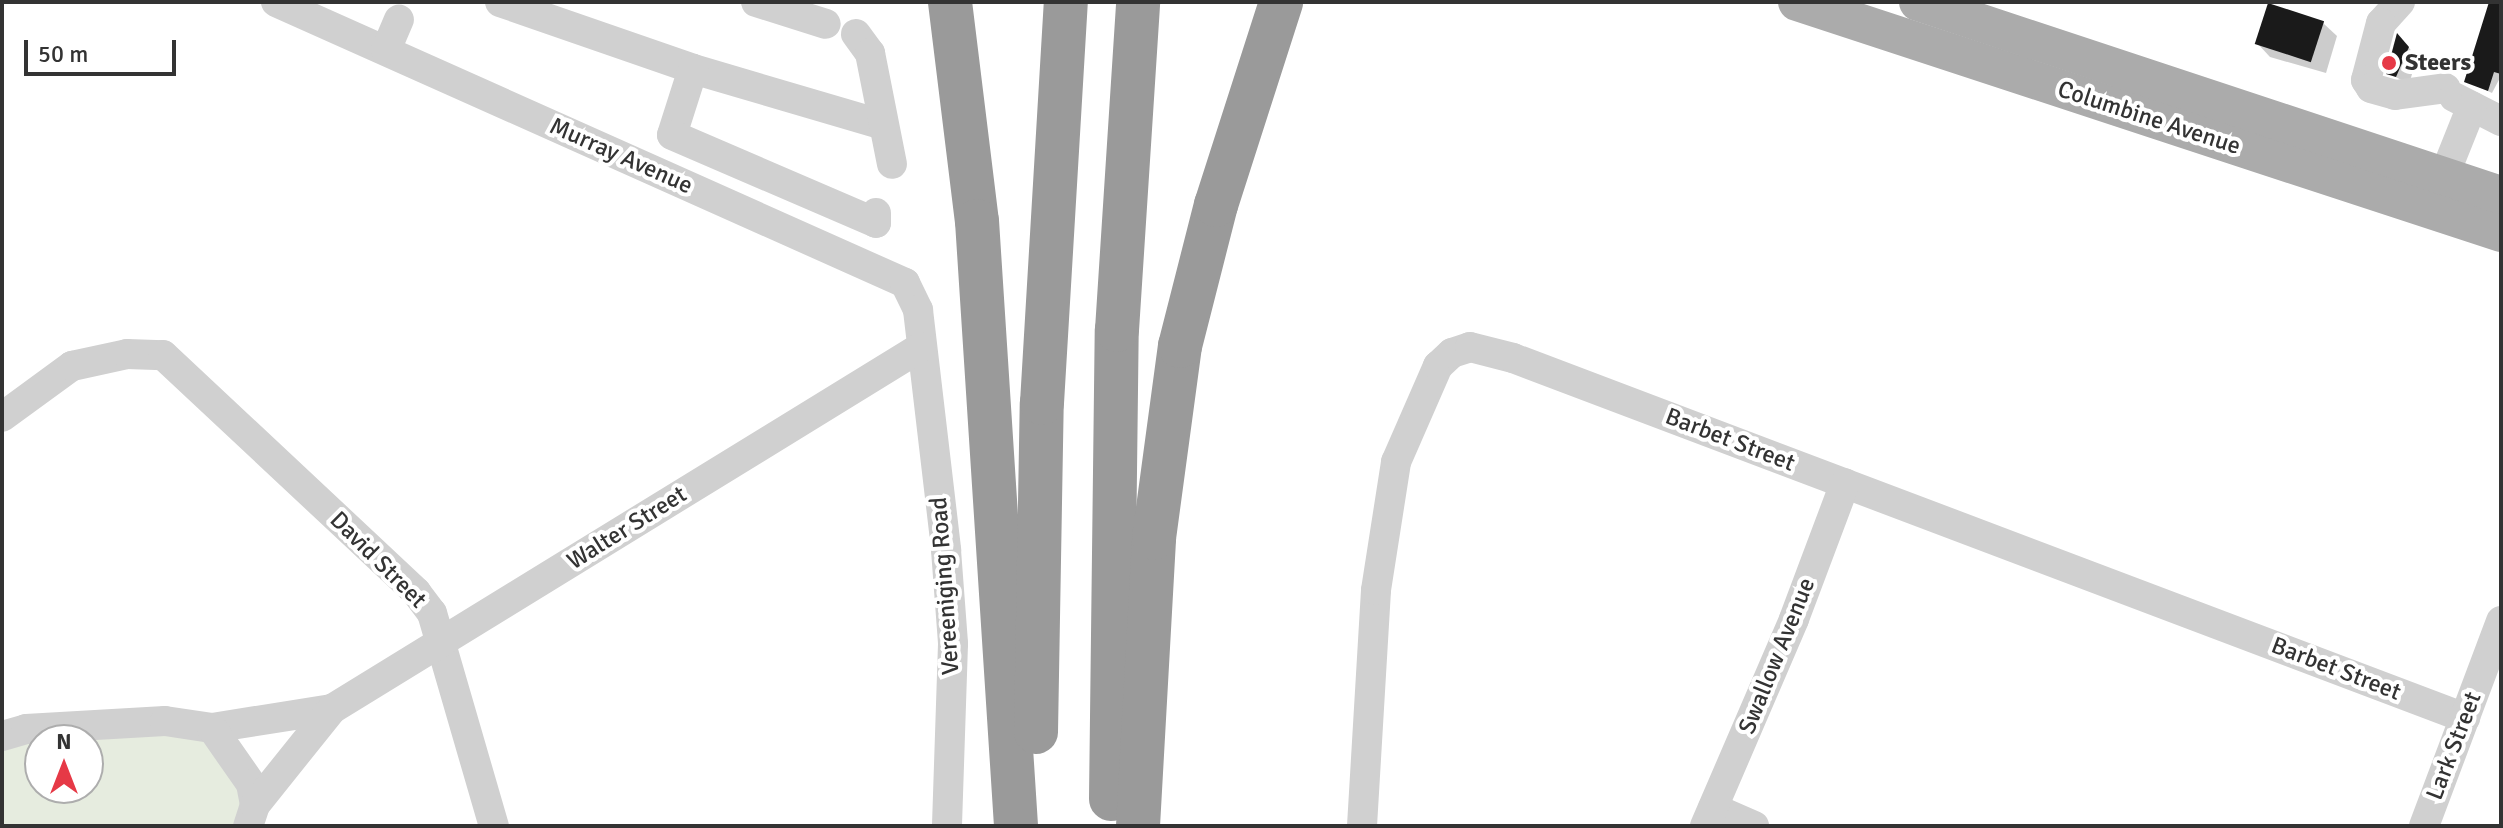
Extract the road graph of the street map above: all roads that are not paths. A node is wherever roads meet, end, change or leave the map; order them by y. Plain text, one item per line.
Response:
1 (276, 2) edge
2 (500, 2) edge
3 (756, 2) edge
4 (950, 2) edge
5 (1066, 2) edge
6 (1138, 2) edge
7 (1281, 2) edge
8 (1797, 2) edge
9 (1918, 2) edge
10 (2400, 2) edge
11 (399, 20) dead end
12 (826, 24) dead end
13 (856, 34) dead end
14 (386, 50) junction
15 (693, 69) junction
16 (2472, 106) junction
17 (2501, 121) edge
18 (883, 125) junction
19 (892, 164) dead end
20 (2444, 176) junction
21 (2498, 193) edge
22 (876, 213) dead end
23 (2501, 233) edge
24 (921, 347) junction
25 (2, 417) edge
26 (1845, 483) junction
27 (2501, 621) edge
28 (443, 642) junction
29 (332, 709) junction
30 (2465, 718) junction
31 (212, 728) junction
32 (2, 736) edge
33 (252, 816) edge
34 (1709, 817) edge
35 (494, 826) edge
36 (947, 826) edge
37 (1016, 826) edge
38 (1036, 826) edge
39 (1112, 826) edge
40 (1138, 826) edge
41 (1362, 826) edge
42 (1754, 826) edge
43 (2424, 826) edge

1 - 14 street, Murray Avenue
2 - 15 street
3 - 12 street
4 - 37 highway
5 - 38 highway
6 - 39 highway
7 - 40 highway
8 - 23 main road, Columbine Avenue
9 - 20 main road, Columbine Avenue
10 - 16 street
11 - 14 street
13 - 18 street
14 - 24 street, Murray Avenue
15 - 18 street
15 - 22 street
16 - 17 street
16 - 20 street
18 - 19 street
20 - 21 main road, Columbine Avenue
24 - 28 street, Walter Street
24 - 36 street, Vereeniging Road
25 - 28 street, David Street
26 - 30 street, Barbet Street
26 - 34 street, Swallow Avenue
26 - 41 street, Barbet Street
27 - 30 street, Lark Street
28 - 29 street, Walter Street
28 - 35 street, David Street
29 - 31 street, Walter Street
29 - 33 street, Walter Street
30 - 43 street, Lark Street
31 - 32 street, Walter Street
31 - 33 street, Walter Street
34 - 42 street

